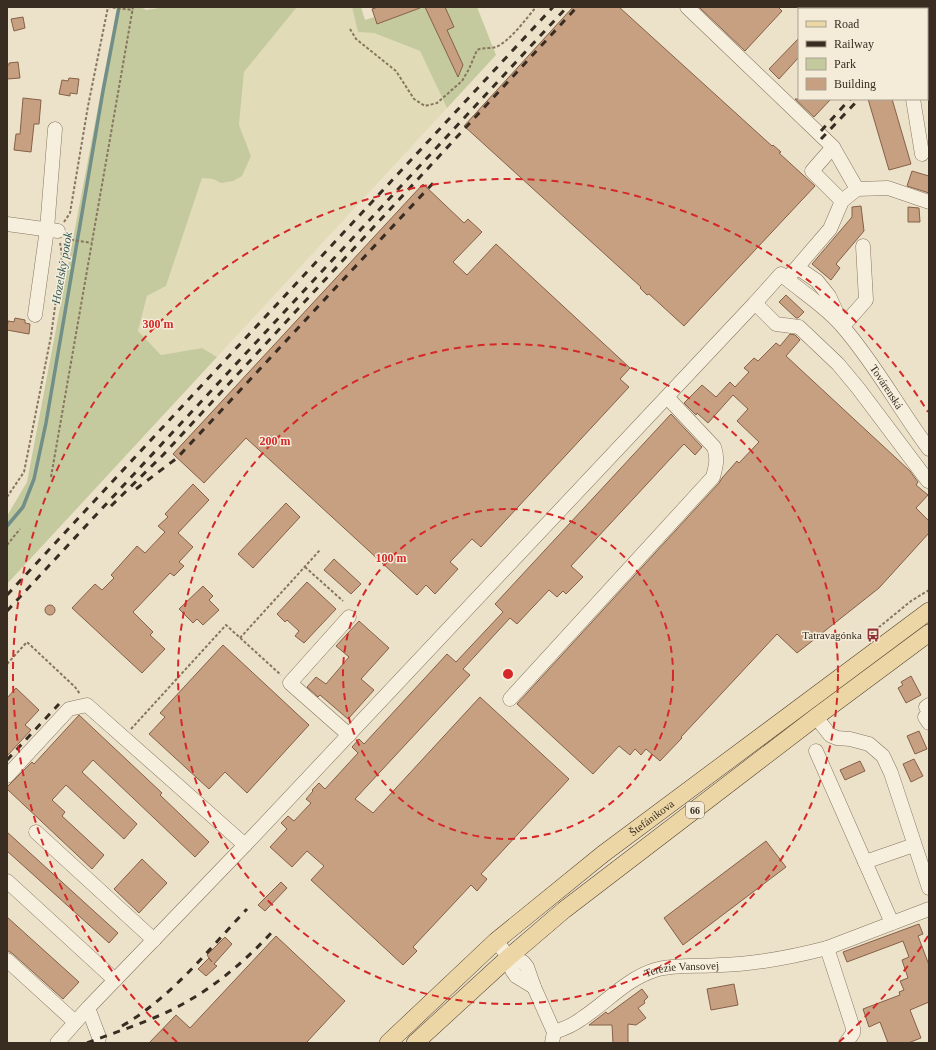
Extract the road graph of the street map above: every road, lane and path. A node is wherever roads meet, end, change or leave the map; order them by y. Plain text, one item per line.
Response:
1 (108, 7) edge
2 (536, 7) edge
3 (687, 7) edge
4 (133, 9) edge
5 (350, 29) dead end
6 (913, 100) edge
7 (55, 129) dead end
8 (833, 147) junction
9 (922, 154) dead end
10 (857, 189) junction
11 (842, 201) junction
12 (929, 202) edge
13 (7, 224) edge
14 (55, 233) junction
15 (92, 243) junction
16 (863, 246) dead end
17 (798, 268) junction
18 (787, 279) junction
19 (755, 303) junction
20 (35, 315) dead end
21 (843, 326) junction
22 (667, 397) junction
23 (929, 449) edge
24 (51, 477) dead end
25 (928, 481) dead end
26 (7, 497) edge
27 (20, 529) dead end
28 (7, 545) edge
29 (320, 550) dead end
30 (305, 567) junction
31 (929, 590) edge
32 (343, 601) dead end
33 (929, 611) edge
34 (349, 617) dead end
35 (929, 633) edge
36 (867, 637) dead end
37 (240, 638) junction
38 (7, 664) edge
39 (290, 682) junction
40 (510, 699) dead end
41 (87, 705) junction
42 (816, 717) junction
43 (349, 735) junction
44 (124, 737) junction
45 (816, 751) dead end
46 (7, 776) edge
47 (36, 832) dead end
48 (245, 845) junction
49 (914, 845) junction
50 (865, 862) junction
51 (7, 881) edge
52 (929, 888) edge
53 (929, 909) edge
54 (892, 923) junction
55 (154, 940) junction
56 (496, 941) junction
57 (826, 948) junction
58 (509, 957) junction
59 (7, 960) edge
60 (115, 980) junction
61 (88, 1008) junction
62 (75, 1022) junction
63 (553, 1038) edge
64 (57, 1043) edge
65 (98, 1043) edge
66 (388, 1043) edge
67 (415, 1043) edge
68 (846, 1043) edge

1 - 4 path
1 - 14 path
2 - 5 path
3 - 8 street
4 - 15 path
6 - 9 street
7 - 14 street
8 - 10 street
8 - 11 street
10 - 11 street
10 - 12 street
11 - 17 street
13 - 14 street
14 - 15 path
14 - 20 street
14 - 26 path
15 - 24 path
16 - 21 street
17 - 18 street
17 - 21 street
18 - 19 street
18 - 21 street
19 - 22 street
19 - 25 street
21 - 23 street, Továrenská
22 - 40 street
22 - 43 street
27 - 28 path
29 - 30 path
30 - 32 path
30 - 37 path
31 - 36 path
33 - 56 main road, Štefánikova / 66
34 - 39 street
35 - 42 main road, Štefánikova / 66
37 - 39 path
37 - 44 path
38 - 41 path
39 - 43 street
41 - 44 street
41 - 46 street
42 - 49 street
42 - 58 main road, Štefánikova / 66
43 - 48 street
44 - 48 street
45 - 50 street
47 - 55 street
48 - 55 street
49 - 50 street
49 - 52 street
50 - 54 street
51 - 60 street
53 - 54 street, Terézie Vansovej
54 - 57 street, Terézie Vansovej
55 - 60 street
56 - 58 street
56 - 66 main road, Štefánikova / 66
57 - 63 street, Terézie Vansovej
57 - 68 street
58 - 63 street, Terézie Vansovej
58 - 67 main road, Štefánikova / 66
59 - 62 street
60 - 61 street
61 - 62 street
61 - 65 street
62 - 64 street

